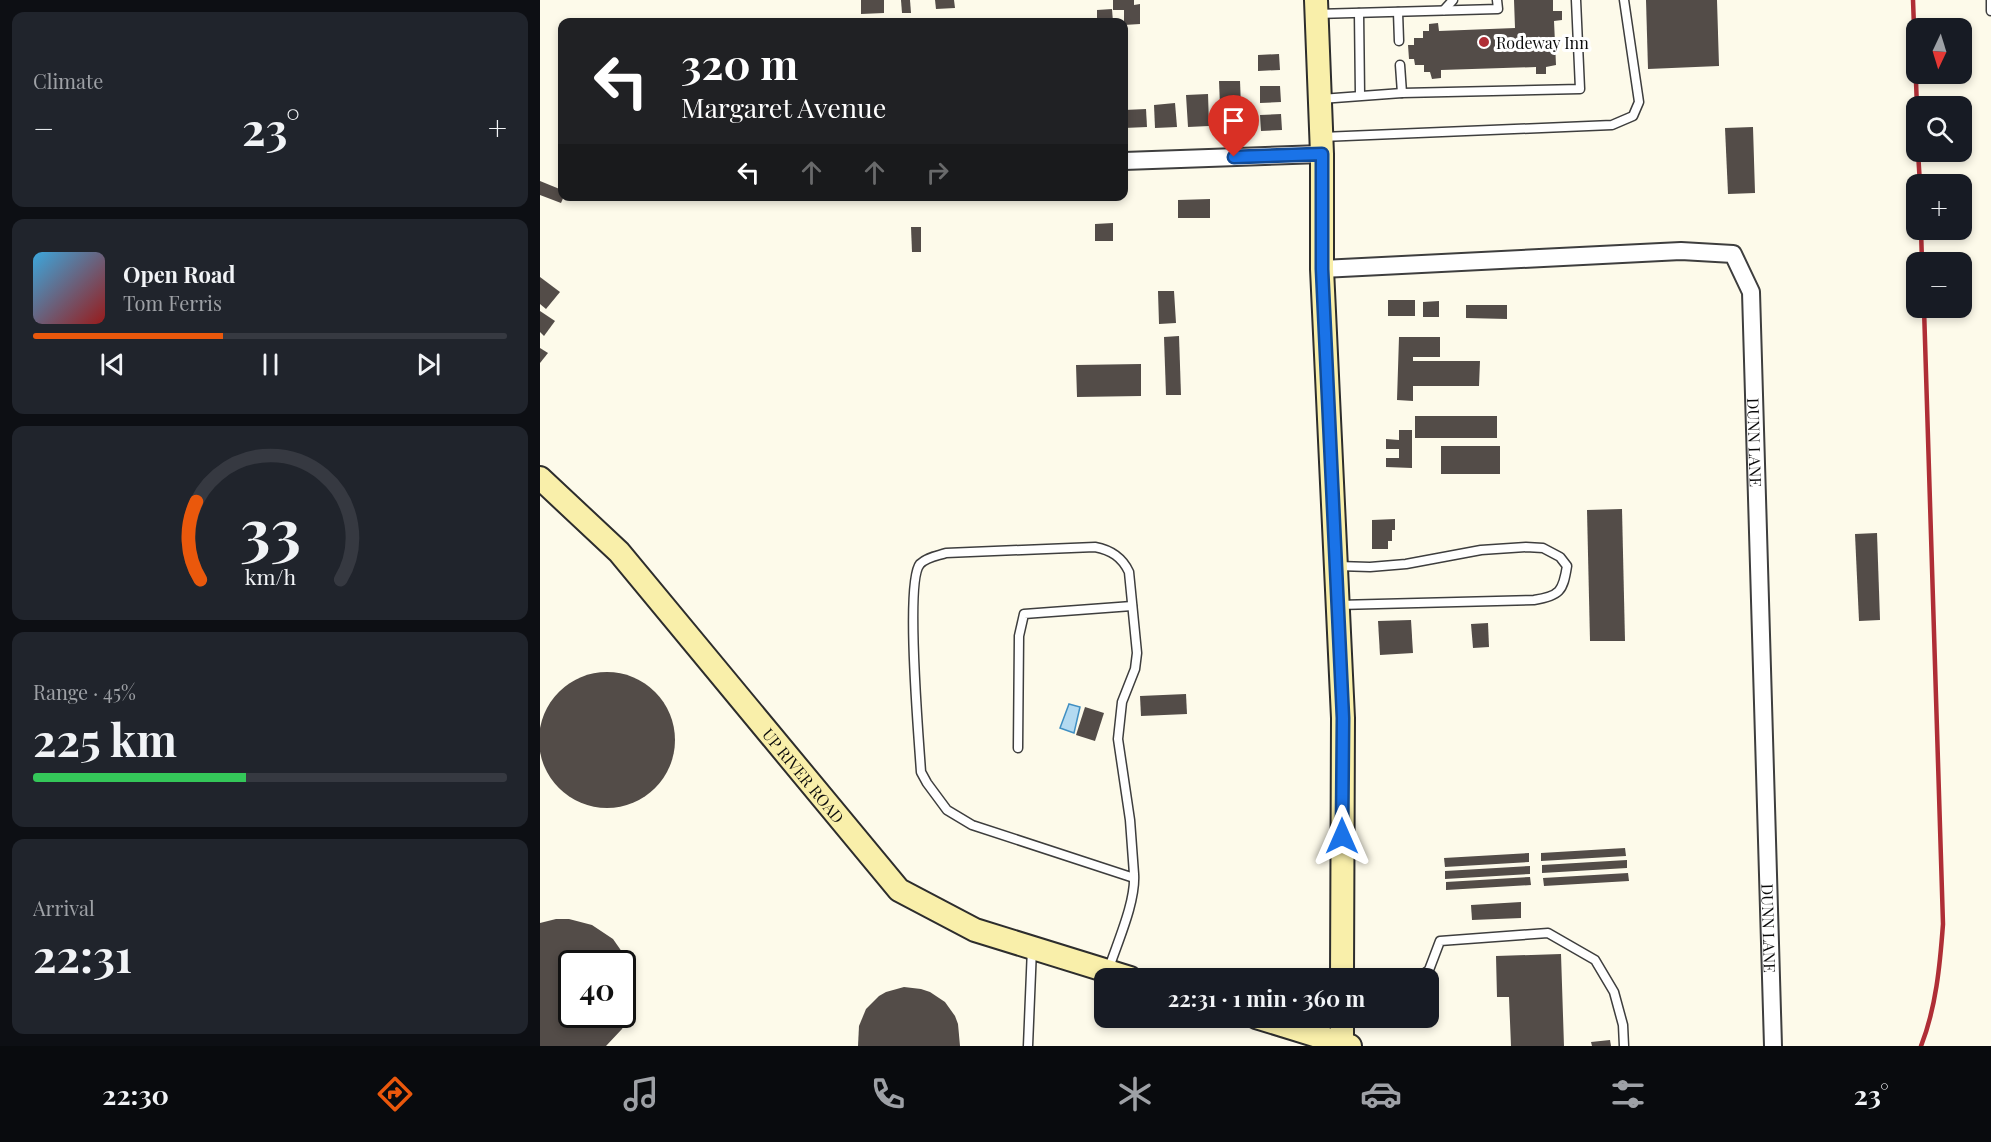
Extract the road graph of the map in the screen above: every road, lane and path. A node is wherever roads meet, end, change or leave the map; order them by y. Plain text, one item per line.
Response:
1 (1453, 0) edge
2 (1497, 0) edge
3 (1576, 0) edge
4 (1624, 0) edge
5 (1991, 0) edge
6 (1316, 7) edge
7 (1444, 10) junction
8 (1991, 11) edge
9 (1398, 12) junction
10 (1359, 13) junction
11 (1399, 41) dead end
12 (1400, 65) dead end
13 (1402, 93) junction
14 (1360, 95) junction
15 (1320, 99) junction
16 (1322, 145) junction
17 (1128, 161) edge
18 (1322, 269) junction
19 (540, 478) edge
20 (1336, 566) junction
21 (1338, 605) junction
22 (1132, 606) junction
23 (1018, 748) dead end
24 (1134, 878) junction
25 (1032, 948) junction
26 (1098, 968) edge
27 (1109, 968) edge
28 (1342, 968) edge
29 (1430, 968) edge
30 (1291, 1028) edge
31 (1343, 1028) edge
32 (1344, 1045) edge
33 (1028, 1046) edge
34 (1624, 1046) edge
35 (1773, 1046) edge

1 - 7 lane
2 - 7 lane
3 - 13 lane
4 - 16 lane
5 - 8 lane
6 - 10 lane
6 - 15 street
7 - 9 lane
9 - 10 lane
9 - 11 lane
10 - 14 lane
12 - 13 lane
13 - 14 lane
14 - 15 lane
15 - 16 street
16 - 17 street
16 - 18 street
18 - 20 street
18 - 35 street, DUNN LANE
19 - 25 street, UP RIVER ROAD
20 - 21 street
20 - 21 lane
21 - 28 street
22 - 23 lane
22 - 24 lane
22 - 24 lane
24 - 27 lane
25 - 26 street, UP RIVER ROAD
25 - 33 lane
29 - 34 lane
30 - 32 street
31 - 32 street

